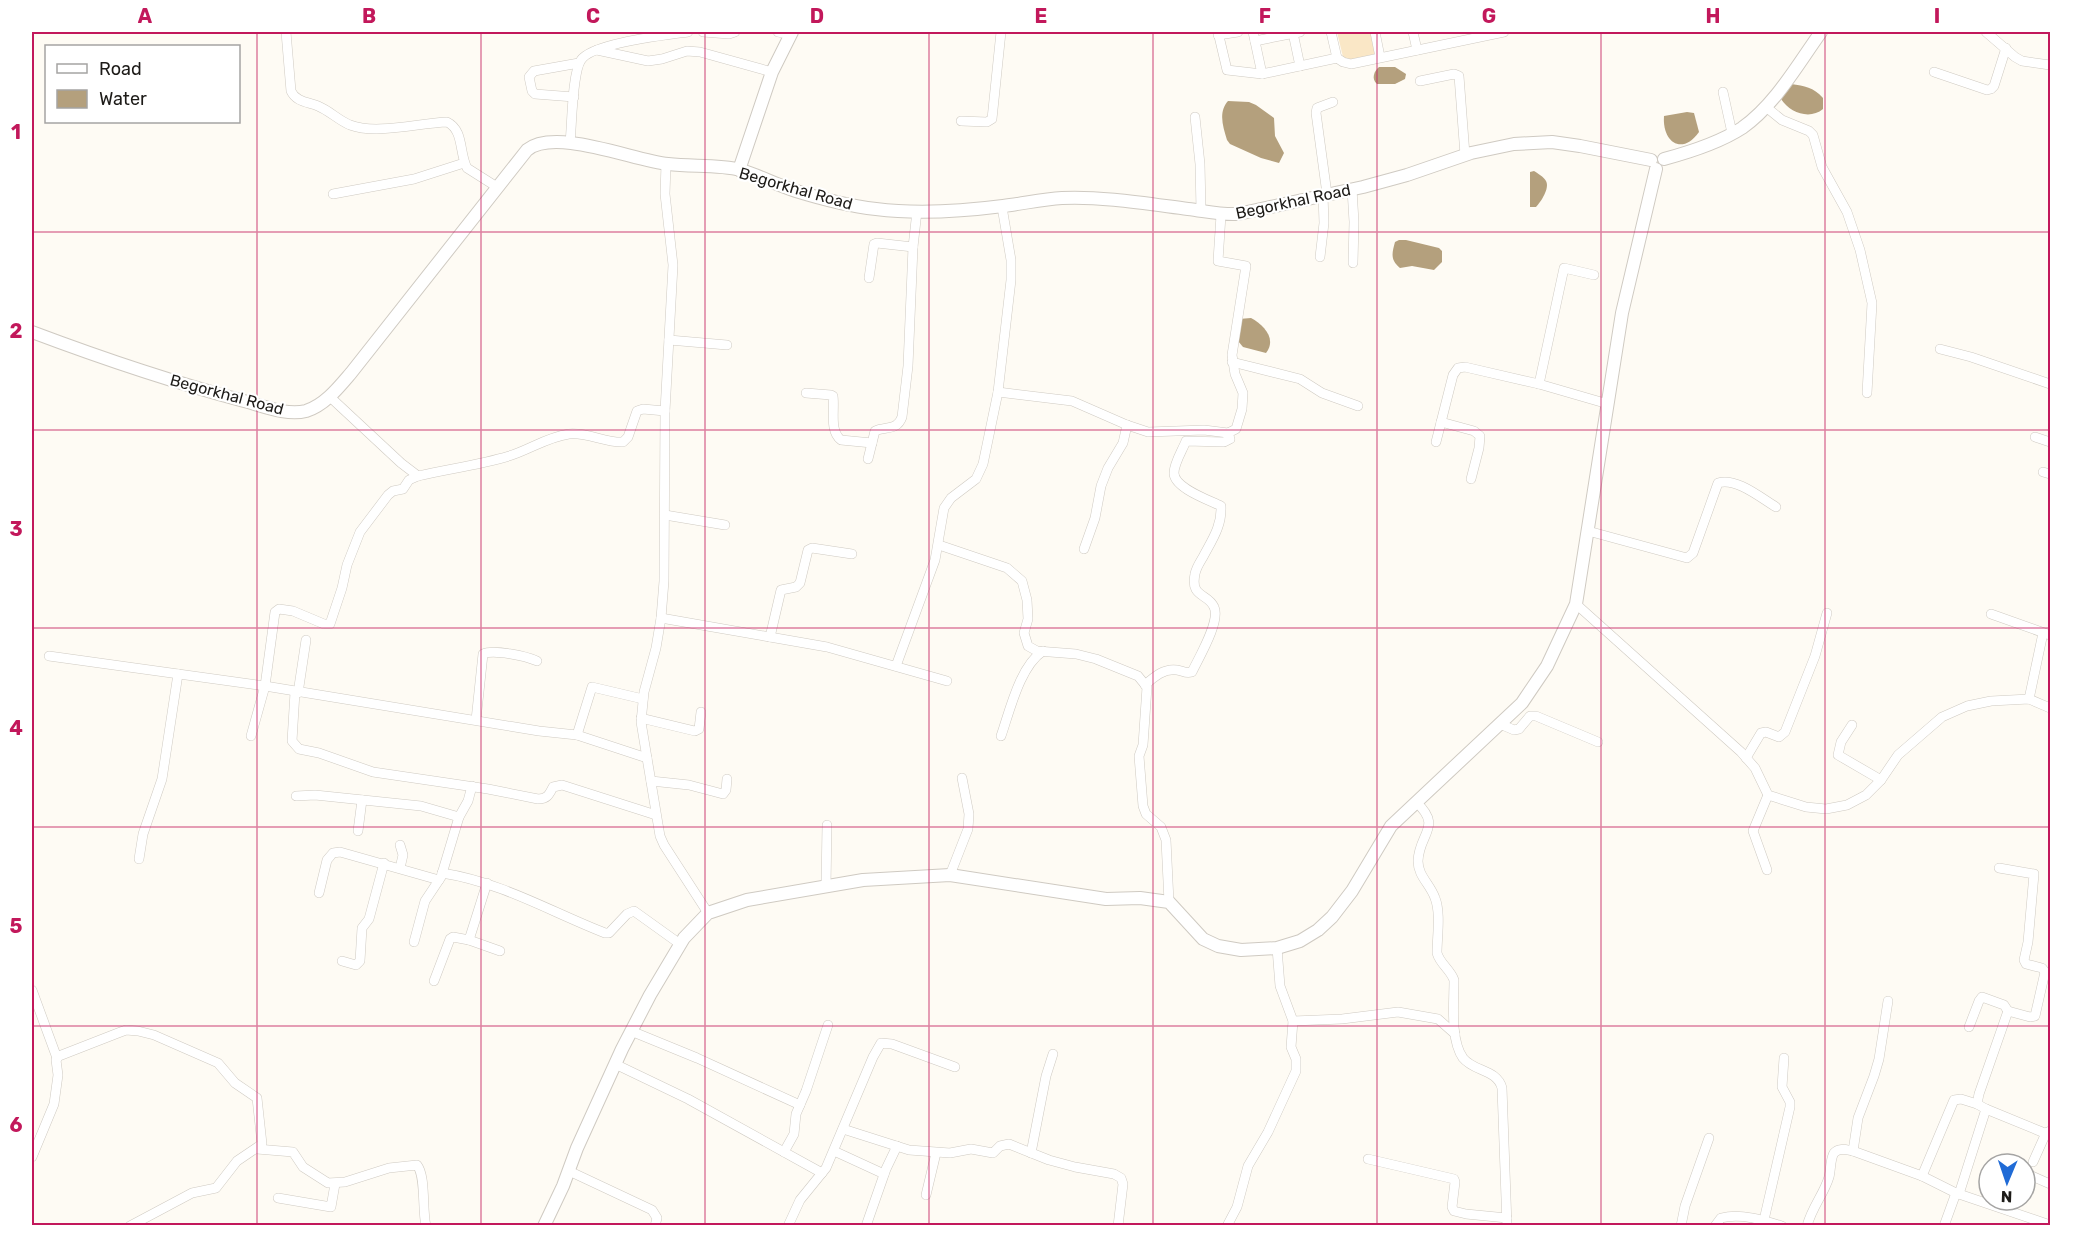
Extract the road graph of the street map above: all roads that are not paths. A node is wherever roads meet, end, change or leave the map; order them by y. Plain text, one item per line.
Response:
1 (286, 32) edge
2 (688, 32) edge
3 (704, 32) edge
4 (735, 32) edge
5 (778, 32) edge
6 (1001, 32) edge
7 (1238, 32) edge
8 (1296, 32) edge
9 (1332, 32) edge
10 (1375, 32) edge
11 (1413, 32) edge
12 (1504, 32) edge
13 (1821, 32) edge
14 (1986, 32) edge
15 (792, 33) edge
16 (1218, 33) edge
17 (1492, 33) edge
18 (1254, 36) edge
19 (1455, 37) edge
20 (2006, 48) junction
21 (597, 50) junction
22 (1417, 50) junction
23 (1380, 57) junction
24 (1337, 58) junction
25 (579, 63) junction
26 (2050, 65) edge
27 (1300, 66) junction
28 (772, 72) junction
29 (1934, 72) dead end
30 (1262, 74) junction
31 (1420, 81) dead end
32 (1723, 92) dead end
33 (574, 97) junction
34 (1333, 102) dead end
35 (1766, 107) junction
36 (1195, 117) dead end
37 (961, 121) dead end
38 (1732, 133) junction
39 (570, 143) junction
40 (1465, 155) junction
41 (464, 163) junction
42 (1657, 163) junction
43 (666, 164) junction
44 (739, 170) junction
45 (497, 187) junction
46 (1352, 189) junction
47 (333, 194) dead end
48 (1325, 194) junction
49 (1002, 207) junction
50 (1201, 210) junction
51 (917, 211) junction
52 (1221, 215) junction
53 (913, 247) junction
54 (1320, 257) dead end
55 (1353, 264) dead end
56 (1594, 275) dead end
57 (869, 278) dead end
58 (32, 332) edge
59 (669, 340) junction
60 (727, 345) dead end
61 (1940, 349) dead end
62 (1232, 362) junction
63 (1539, 384) junction
64 (2050, 384) edge
65 (998, 392) junction
66 (806, 393) dead end
67 (1867, 393) dead end
68 (329, 396) junction
69 (1608, 404) junction
70 (1358, 406) dead end
71 (665, 411) junction
72 (1441, 422) junction
73 (1127, 425) junction
74 (1228, 433) junction
75 (2035, 437) dead end
76 (1436, 442) dead end
77 (2050, 442) edge
78 (872, 443) junction
79 (868, 459) dead end
80 (418, 476) junction
81 (1471, 479) dead end
82 (1776, 507) dead end
83 (665, 515) junction
84 (725, 525) dead end
85 (1588, 531) junction
86 (939, 545) junction
87 (1084, 549) dead end
88 (852, 554) dead end
89 (1576, 604) junction
90 (1827, 613) dead end
91 (1991, 614) dead end
92 (661, 618) junction
93 (2047, 634) edge
94 (770, 637) junction
95 (306, 640) dead end
96 (1043, 651) junction
97 (49, 656) dead end
98 (537, 661) dead end
99 (896, 666) junction
100 (178, 674) junction
101 (947, 681) dead end
102 (1145, 685) junction
103 (265, 686) junction
104 (297, 693) junction
105 (643, 699) junction
106 (2029, 699) junction
107 (2050, 708) edge
108 (701, 712) dead end
109 (641, 718) junction
110 (476, 720) junction
111 (1500, 724) junction
112 (1852, 726) dead end
113 (577, 735) junction
114 (251, 736) dead end
115 (1001, 736) dead end
116 (1598, 742) dead end
117 (647, 758) junction
118 (1746, 758) junction
119 (962, 778) dead end
120 (727, 779) dead end
121 (1881, 780) junction
122 (651, 781) junction
123 (472, 786) junction
124 (1768, 795) junction
125 (296, 796) dead end
126 (362, 800) junction
127 (1416, 802) junction
128 (656, 815) junction
129 (459, 817) junction
130 (827, 825) dead end
131 (358, 831) dead end
132 (400, 845) dead end
133 (139, 858) dead end
134 (384, 863) junction
135 (400, 868) junction
136 (2000, 868) dead end
137 (1767, 870) dead end
138 (950, 875) junction
139 (440, 877) junction
140 (487, 883) junction
141 (826, 886) junction
142 (319, 893) dead end
143 (1169, 902) junction
144 (708, 913) junction
145 (469, 940) junction
146 (414, 942) dead end
147 (680, 944) junction
148 (1277, 948) junction
149 (500, 951) dead end
150 (342, 961) dead end
151 (2048, 970) edge
152 (434, 981) dead end
153 (32, 990) edge
154 (1888, 1002) dead end
155 (2008, 1011) junction
156 (1293, 1021) junction
157 (828, 1025) dead end
158 (1969, 1027) dead end
159 (631, 1031) junction
160 (1455, 1034) junction
161 (1053, 1054) dead end
162 (57, 1058) junction
163 (1784, 1058) dead end
164 (615, 1064) junction
165 (955, 1067) dead end
166 (800, 1105) junction
167 (1981, 1107) junction
168 (843, 1128) junction
169 (2048, 1132) edge
170 (1709, 1138) dead end
171 (897, 1146) junction
172 (257, 1149) junction
173 (834, 1151) junction
174 (1853, 1151) junction
175 (784, 1152) junction
176 (936, 1153) junction
177 (1031, 1154) junction
178 (2037, 1154) edge
179 (32, 1157) edge
180 (1368, 1159) dead end
181 (569, 1171) junction
182 (822, 1173) junction
183 (884, 1174) junction
184 (1922, 1176) junction
185 (335, 1184) junction
186 (1957, 1194) junction
187 (926, 1195) dead end
188 (278, 1198) dead end
189 (1977, 1199) edge
190 (2017, 1212) edge
191 (1764, 1220) junction
192 (1507, 1222) edge
193 (134, 1225) edge
194 (426, 1226) edge
195 (544, 1226) edge
196 (655, 1226) edge
197 (788, 1226) edge
198 (866, 1226) edge
199 (1118, 1226) edge
200 (1227, 1226) edge
201 (1681, 1226) edge
202 (1715, 1226) edge
203 (1782, 1226) edge
204 (1807, 1226) edge
205 (1944, 1226) edge
206 (2050, 1226) edge

1 - 41 street
2 - 21 street
3 - 4 street
5 - 15 street
6 - 37 street
7 - 16 street
8 - 18 street
8 - 27 street
9 - 24 street
10 - 23 street
11 - 22 street
12 - 17 street
13 - 35 street
14 - 20 street
15 - 28 street
16 - 30 street
17 - 19 street
18 - 30 street
19 - 22 street
20 - 26 street
20 - 29 street
21 - 25 street
21 - 28 street
22 - 23 street
23 - 24 street
24 - 27 street
25 - 33 street
25 - 33 street
27 - 30 street
28 - 44 street
31 - 40 street
32 - 38 street
33 - 39 street
34 - 48 street
35 - 38 street
35 - 67 street
36 - 50 street
38 - 42 street
39 - 43 street, Begorkhal Road
39 - 45 street, Begorkhal Road
40 - 42 street, Begorkhal Road
40 - 46 street, Begorkhal Road
41 - 45 street
41 - 47 street
42 - 69 street
43 - 44 street, Begorkhal Road
43 - 59 street
44 - 51 street, Begorkhal Road
45 - 68 street, Begorkhal Road
46 - 48 street, Begorkhal Road
46 - 55 street
48 - 52 street, Begorkhal Road
48 - 54 street
49 - 50 street, Begorkhal Road
49 - 51 street, Begorkhal Road
49 - 65 street
50 - 52 street, Begorkhal Road
51 - 53 street
52 - 62 street
53 - 57 street
53 - 78 street
56 - 63 street
58 - 68 street, Begorkhal Road
59 - 60 street
59 - 71 street
61 - 64 street
62 - 70 street
62 - 74 street
63 - 69 street
63 - 72 street
65 - 73 street
65 - 86 street
66 - 78 street
68 - 80 street
69 - 85 street
71 - 80 street
71 - 83 street
72 - 76 street
72 - 81 street
73 - 74 street
73 - 87 street
74 - 102 street
75 - 77 street
78 - 79 street
80 - 103 street
82 - 85 street
83 - 84 street
83 - 92 street
85 - 89 street
86 - 96 street
86 - 99 street
88 - 94 street
89 - 111 street
89 - 118 street
90 - 118 street
91 - 93 street
92 - 94 street
92 - 105 street
93 - 106 street
94 - 99 street
95 - 104 street
96 - 102 street
96 - 115 street
97 - 100 street
98 - 110 street
99 - 101 street
100 - 103 street
100 - 133 street
102 - 143 street
103 - 104 street
103 - 114 street
104 - 110 street
104 - 123 street
105 - 109 street
105 - 113 street
106 - 107 street
106 - 121 street
108 - 109 street
109 - 117 street
110 - 113 street
111 - 116 street
111 - 127 street
112 - 121 street
113 - 117 street
117 - 122 street
118 - 124 street
119 - 138 street
120 - 122 street
121 - 124 street
122 - 128 street
123 - 128 street
123 - 129 street
124 - 137 street
125 - 126 street
126 - 129 street
126 - 131 street
127 - 148 street
127 - 160 street
128 - 144 street
129 - 139 street
130 - 141 street
132 - 135 street
134 - 135 street
134 - 142 street
134 - 150 street
135 - 139 street
136 - 151 street
138 - 141 street
138 - 143 street
139 - 140 street
139 - 146 street
140 - 145 street
140 - 147 street
141 - 144 street
143 - 148 street
144 - 147 street
145 - 149 street
145 - 152 street
147 - 159 street
148 - 156 street
151 - 155 street
153 - 162 street
154 - 174 street
155 - 158 street
155 - 167 street
156 - 160 street
156 - 200 street
157 - 166 street
159 - 164 street
159 - 166 street
160 - 192 street
161 - 177 street
162 - 172 street
162 - 179 street
163 - 191 street
164 - 175 street
164 - 181 street
165 - 168 street
166 - 175 street
167 - 169 street
167 - 184 street
167 - 186 street
168 - 171 street
168 - 173 street
169 - 178 street
170 - 201 street
171 - 176 street
171 - 183 street
172 - 185 street
172 - 193 street
173 - 182 street
173 - 183 street
174 - 184 street
174 - 204 street
175 - 182 street
176 - 177 street
176 - 187 street
177 - 199 street
180 - 192 street
181 - 195 street
181 - 196 street
182 - 197 street
183 - 198 street
184 - 186 street
185 - 188 street
185 - 194 street
186 - 189 street
186 - 205 street
190 - 206 street
191 - 202 street
191 - 203 street

